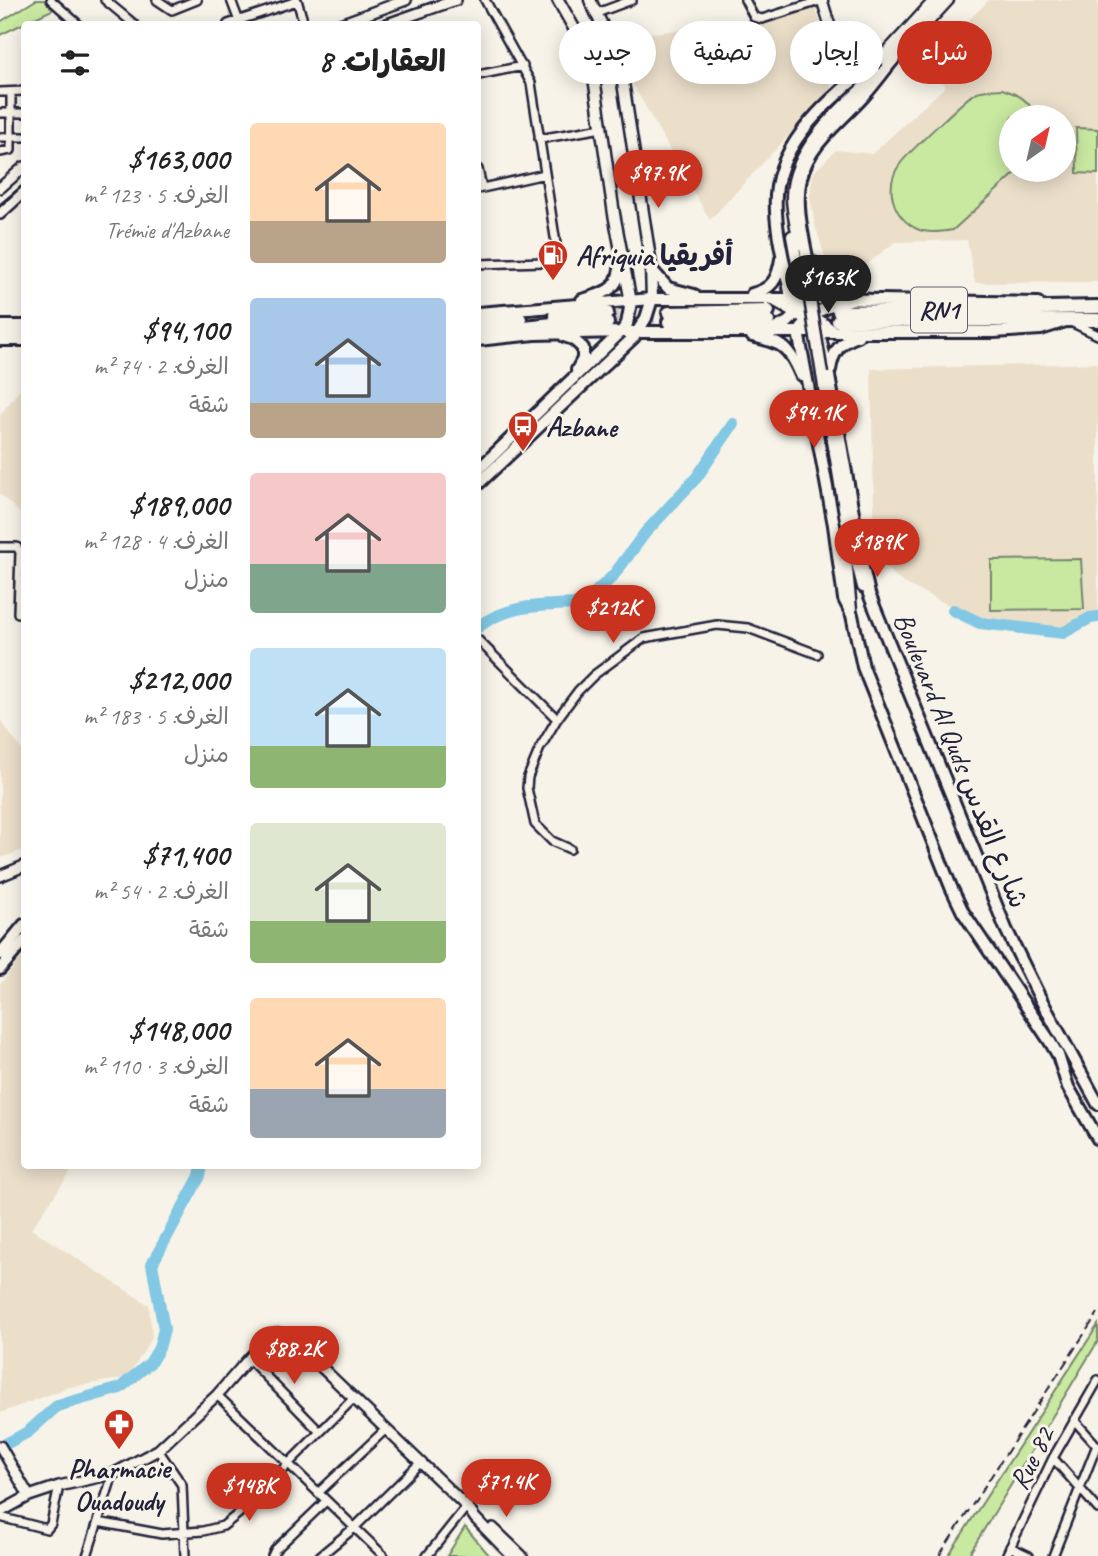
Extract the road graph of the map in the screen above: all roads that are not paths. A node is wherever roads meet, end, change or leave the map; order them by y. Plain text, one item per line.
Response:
1 (51, 0) edge
2 (105, 0) edge
3 (157, 0) edge
4 (196, 0) edge
5 (231, 0) edge
6 (406, 0) edge
7 (456, 0) edge
8 (485, 0) edge
9 (558, 0) edge
10 (590, 0) edge
11 (632, 0) edge
12 (745, 0) edge
13 (822, 0) edge
14 (935, 0) edge
15 (948, 0) edge
16 (297, 1) edge
17 (597, 13) junction
18 (75, 21) edge
19 (130, 21) edge
20 (238, 21) edge
21 (244, 21) edge
22 (303, 21) edge
23 (348, 21) edge
24 (396, 21) edge
25 (828, 21) edge
26 (889, 56) junction
27 (883, 60) edge
28 (523, 66) junction
29 (481, 74) edge
30 (848, 84) edge
31 (21, 91) edge
32 (0, 92) edge
33 (10, 92) junction
34 (0, 113) edge
35 (10, 113) junction
36 (21, 113) edge
37 (602, 128) junction
38 (10, 137) junction
39 (21, 137) edge
40 (0, 138) edge
41 (539, 139) junction
42 (0, 152) edge
43 (21, 170) edge
44 (545, 174) junction
45 (0, 188) edge
46 (481, 189) edge
47 (21, 195) edge
48 (0, 214) edge
49 (804, 235) junction
50 (782, 250) junction
51 (622, 256) junction
52 (481, 264) edge
53 (651, 269) junction
54 (714, 299) junction
55 (729, 299) junction
56 (793, 299) junction
57 (853, 299) junction
58 (631, 302) junction
59 (569, 304) junction
60 (1080, 307) junction
61 (1098, 307) edge
62 (806, 311) junction
63 (646, 312) junction
64 (481, 313) edge
65 (609, 313) junction
66 (1037, 315) junction
67 (768, 316) junction
68 (669, 317) tunnel mouth
69 (835, 320) junction
70 (1098, 320) edge
71 (1069, 321) junction
72 (481, 322) edge
73 (782, 326) junction
74 (0, 327) edge
75 (21, 327) edge
76 (629, 330) junction
77 (481, 331) edge
78 (732, 331) junction
79 (657, 333) junction
80 (800, 333) junction
81 (819, 333) junction
82 (866, 333) junction
83 (561, 335) junction
84 (1098, 335) edge
85 (21, 339) edge
86 (0, 340) edge
87 (481, 340) edge
88 (618, 353) junction
89 (823, 375) junction
90 (568, 384) junction
91 (811, 397) junction
92 (481, 467) edge
93 (481, 481) edge
94 (844, 520) junction
95 (0, 547) edge
96 (18, 613) dead end
97 (852, 615) junction
98 (481, 643) edge
99 (889, 645) junction
100 (817, 654) dead end
101 (557, 719) junction
102 (570, 849) dead end
103 (21, 867) edge
104 (0, 876) edge
105 (21, 929) edge
106 (21, 944) edge
107 (0, 954) edge
108 (0, 969) edge
109 (1098, 1104) edge
110 (1098, 1139) edge
111 (248, 1359) junction
112 (1097, 1385) edge
113 (217, 1395) junction
114 (353, 1399) junction
115 (1074, 1420) junction
116 (385, 1430) junction
117 (320, 1432) junction
118 (0, 1446) edge
119 (1098, 1446) edge
120 (158, 1450) junction
121 (1053, 1458) junction
122 (421, 1462) junction
123 (288, 1463) junction
124 (113, 1474) junction
125 (59, 1486) junction
126 (1081, 1488) junction
127 (318, 1493) junction
128 (29, 1496) junction
129 (326, 1501) junction
130 (468, 1508) junction
131 (1098, 1509) edge
132 (0, 1515) edge
133 (99, 1522) junction
134 (354, 1528) junction
135 (183, 1531) junction
136 (1010, 1547) junction
137 (87, 1556) edge
138 (185, 1556) edge
139 (272, 1556) edge
140 (320, 1556) edge
141 (384, 1556) edge
142 (428, 1556) edge
143 (512, 1556) edge
144 (522, 1556) edge
145 (1006, 1556) edge
146 (1030, 1556) edge
147 (1053, 1556) edge

1 - 18 street
2 - 19 street
3 - 4 street
5 - 20 street
6 - 23 street
7 - 24 street
8 - 28 street
9 - 37 main road
10 - 17 main road
11 - 17 street
12 - 13 street
13 - 25 street
14 - 26 main road
15 - 26 main road
16 - 21 street
16 - 22 street
17 - 53 main road
26 - 27 main road
26 - 49 main road
26 - 89 main road, bridge
28 - 29 street
28 - 41 street
30 - 50 main road
31 - 33 street
32 - 33 street
33 - 35 street
34 - 35 street
35 - 36 street
35 - 38 street
37 - 41 street
37 - 51 main road
38 - 39 street
38 - 40 street
38 - 42 street
41 - 44 street
43 - 45 street
44 - 46 street
44 - 52 street
47 - 48 street
49 - 57 main road
49 - 62 main road
50 - 55 main road
50 - 56 main road
51 - 58 main road
51 - 59 main road
53 - 54 main road
53 - 63 main road
54 - 55 main road
54 - 63 main road
55 - 67 main road
56 - 62 main road
56 - 67 main road
57 - 60 main road
57 - 62 main road
57 - 69 main road
58 - 63 main road
58 - 63 main road
58 - 65 main road
58 - 76 main road
59 - 64 main road
59 - 65 main road
60 - 61 highway, RN1
60 - 66 highway, RN1
62 - 67 main road
62 - 69 main road
62 - 69 main road
62 - 73 main road
62 - 80 main road
62 - 81 main road
63 - 76 main road
63 - 79 main road
65 - 72 highway
65 - 76 main road
65 - 77 highway
66 - 69 highway, RN1
66 - 71 highway, RN1
67 - 68 highway
67 - 73 main road
67 - 73 main road
67 - 78 main road
67 - 80 main road
69 - 81 main road
69 - 82 main road
70 - 71 highway, RN1
71 - 82 main road
71 - 84 street
74 - 75 highway
76 - 79 main road
76 - 83 main road
76 - 88 main road
76 - 90 main road
78 - 79 main road
78 - 91 main road
79 - 88 main road
80 - 81 main road
80 - 91 main road, Boulevard Al Quds شارع القدس
81 - 89 main road, Boulevard Al Quds شارع القدس
82 - 89 main road
83 - 87 main road
83 - 90 main road
85 - 86 highway
88 - 93 main road
89 - 94 main road
89 - 99 main road, Boulevard Al Quds شارع القدس
90 - 92 main road
91 - 97 main road, Boulevard Al Quds شارع القدس
94 - 97 main road
94 - 99 main road
95 - 96 street
97 - 110 main road, Boulevard Al Quds شارع القدس
98 - 101 street
99 - 109 main road, Boulevard Al Quds شارع القدس
100 - 101 street
101 - 102 street
103 - 104 street
105 - 107 main road
106 - 108 main road
111 - 113 street
111 - 114 street
111 - 117 street
112 - 115 street, Rue 82
113 - 120 street
113 - 123 street
114 - 116 street
114 - 117 street
115 - 119 street
115 - 121 street, Rue 82
116 - 122 street
116 - 127 street
117 - 123 street
118 - 128 street
119 - 126 street
120 - 124 street
120 - 135 street
121 - 126 street
121 - 136 street, Rue 82
122 - 130 street
122 - 134 street
123 - 127 street
123 - 135 street
124 - 125 street
124 - 133 street
125 - 128 street
125 - 132 street
126 - 131 street
126 - 147 street
127 - 129 street
128 - 132 street
129 - 134 street
129 - 139 street
130 - 142 street
130 - 143 street
130 - 144 street
133 - 135 street
133 - 137 street
134 - 140 street
134 - 141 street
135 - 138 street
136 - 145 street, Rue 82
136 - 146 street

